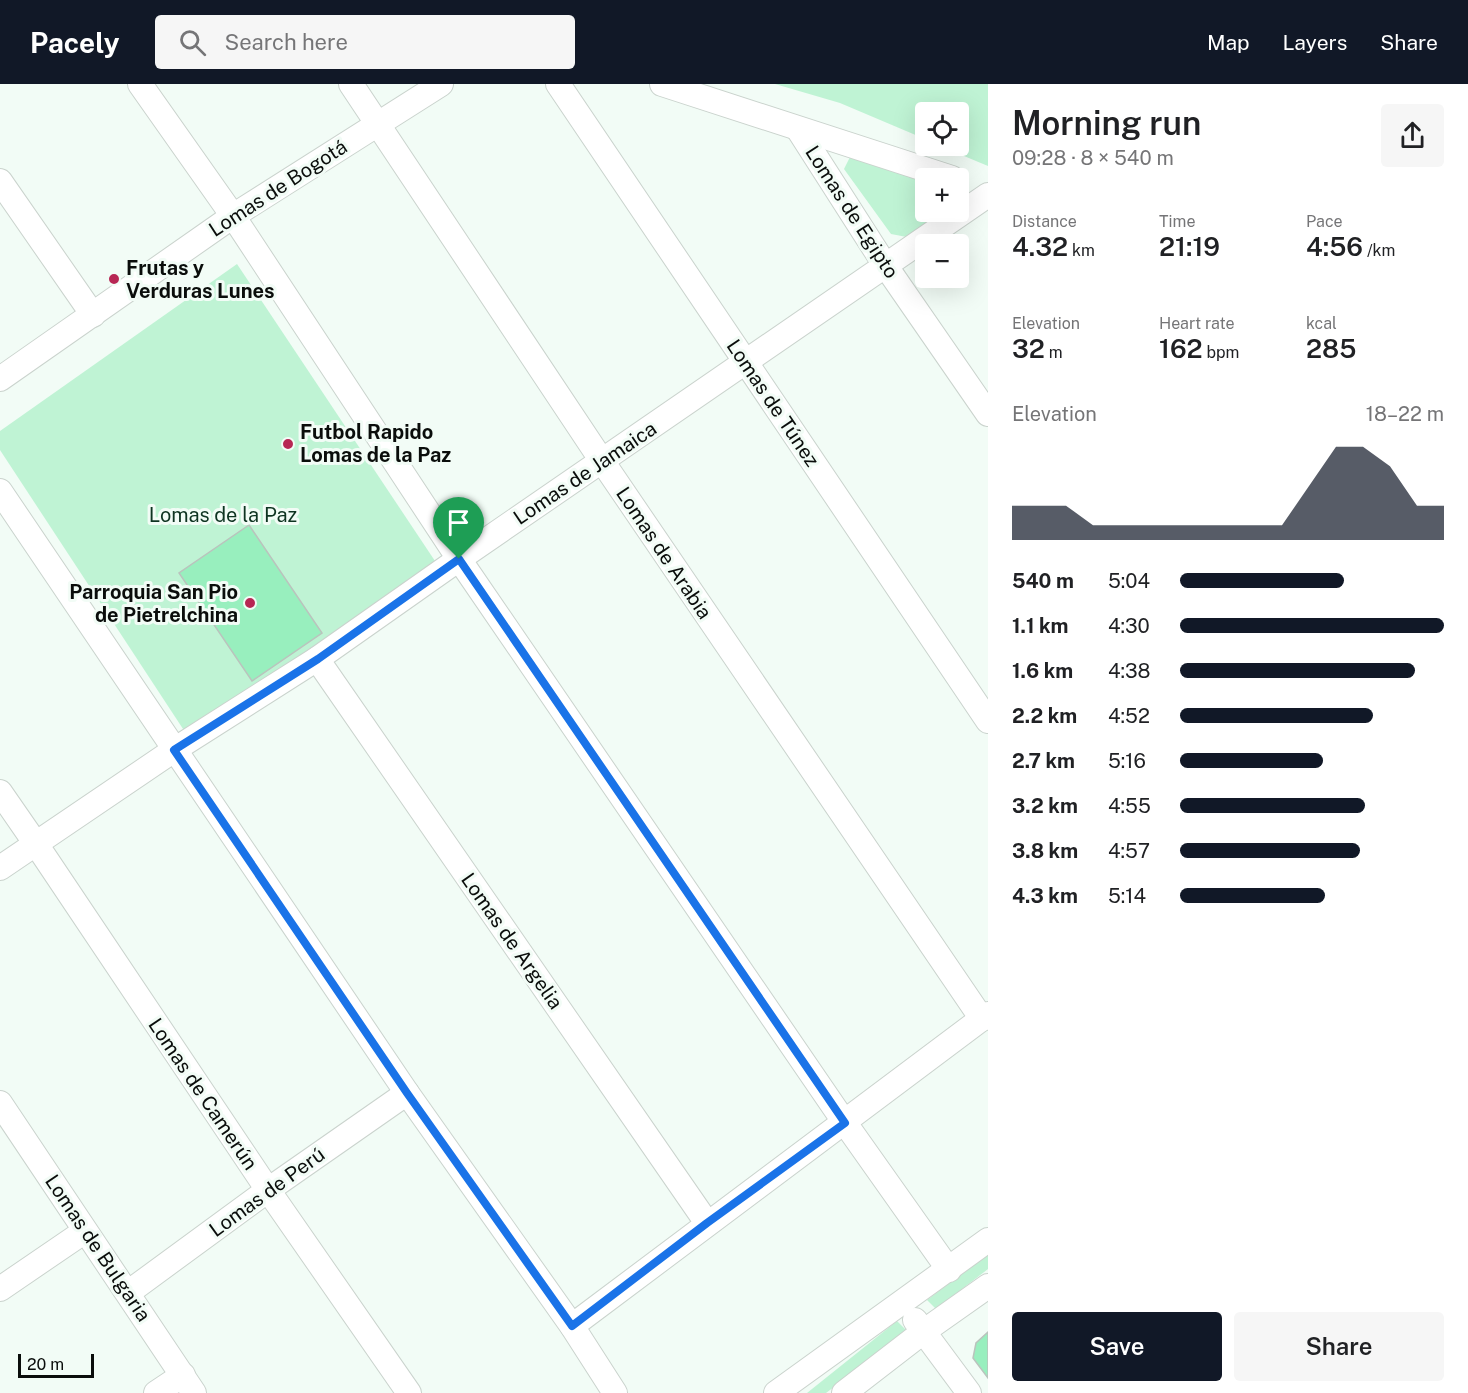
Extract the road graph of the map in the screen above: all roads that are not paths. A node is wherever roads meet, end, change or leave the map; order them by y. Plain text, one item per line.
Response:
1 (140, 84) edge
2 (351, 84) edge
3 (441, 84) edge
4 (558, 84) edge
5 (662, 84) edge
6 (378, 123) junction
7 (798, 129) junction
8 (921, 168) edge
9 (0, 181) edge
10 (969, 184) edge
11 (988, 190) edge
12 (988, 195) edge
13 (233, 216) junction
14 (885, 265) junction
15 (93, 315) junction
16 (746, 363) junction
17 (0, 379) edge
18 (988, 414) edge
19 (602, 461) junction
20 (0, 491) edge
21 (459, 559) junction
22 (318, 659) junction
23 (988, 721) edge
24 (174, 750) junction
25 (0, 792) edge
26 (36, 844) junction
27 (0, 868) edge
28 (985, 1017) edge
29 (407, 1093) junction
30 (0, 1103) edge
31 (845, 1123) junction
32 (268, 1190) junction
33 (707, 1223) junction
34 (85, 1231) junction
35 (988, 1240) edge
36 (948, 1269) junction
37 (988, 1286) edge
38 (0, 1289) edge
39 (129, 1292) junction
40 (903, 1302) junction
41 (572, 1326) junction
42 (923, 1332) junction
43 (189, 1384) edge
44 (156, 1393) edge
45 (409, 1393) edge
46 (615, 1393) edge
47 (776, 1393) edge
48 (844, 1393) edge
49 (969, 1393) edge

1 - 13 street
2 - 6 street, Lomas de Arabia
3 - 6 street, Lomas de Bogotá
4 - 16 street, Lomas de Túnez
5 - 7 street
6 - 13 street, Lomas de Bogotá
6 - 19 street, Lomas de Arabia
7 - 8 street
7 - 14 street, Lomas de Egipto
9 - 15 street
10 - 11 street
12 - 14 street, Lomas de Jamaica
13 - 15 street, Lomas de Bogotá
13 - 21 street
14 - 16 street, Lomas de Jamaica
14 - 18 street, Lomas de Egipto
15 - 17 street, Lomas de Bogotá
16 - 19 street, Lomas de Jamaica
16 - 23 street, Lomas de Túnez
19 - 21 street, Lomas de Jamaica
19 - 28 street, Lomas de Arabia
20 - 24 street
21 - 22 street, Lomas de Jamaica
21 - 31 street
22 - 24 street, Lomas de Jamaica
22 - 33 street, Lomas de Argelia
24 - 26 street, Lomas de Jamaica
24 - 29 street
25 - 26 street, Lomas de Camerún
26 - 27 street, Lomas de Jamaica
26 - 32 street, Lomas de Camerún
28 - 31 street
29 - 32 street, Lomas de Perú
29 - 41 street
30 - 34 street, Lomas de Bulgaria
31 - 33 street
31 - 36 street
32 - 39 street, Lomas de Perú
32 - 45 street, Lomas de Camerún
33 - 41 street
34 - 38 street
34 - 39 street, Lomas de Bulgaria
35 - 36 street
36 - 40 street
37 - 42 street
39 - 43 street, Lomas de Bulgaria
40 - 42 street
40 - 47 street
41 - 46 street
42 - 48 street
42 - 49 street
43 - 44 street

